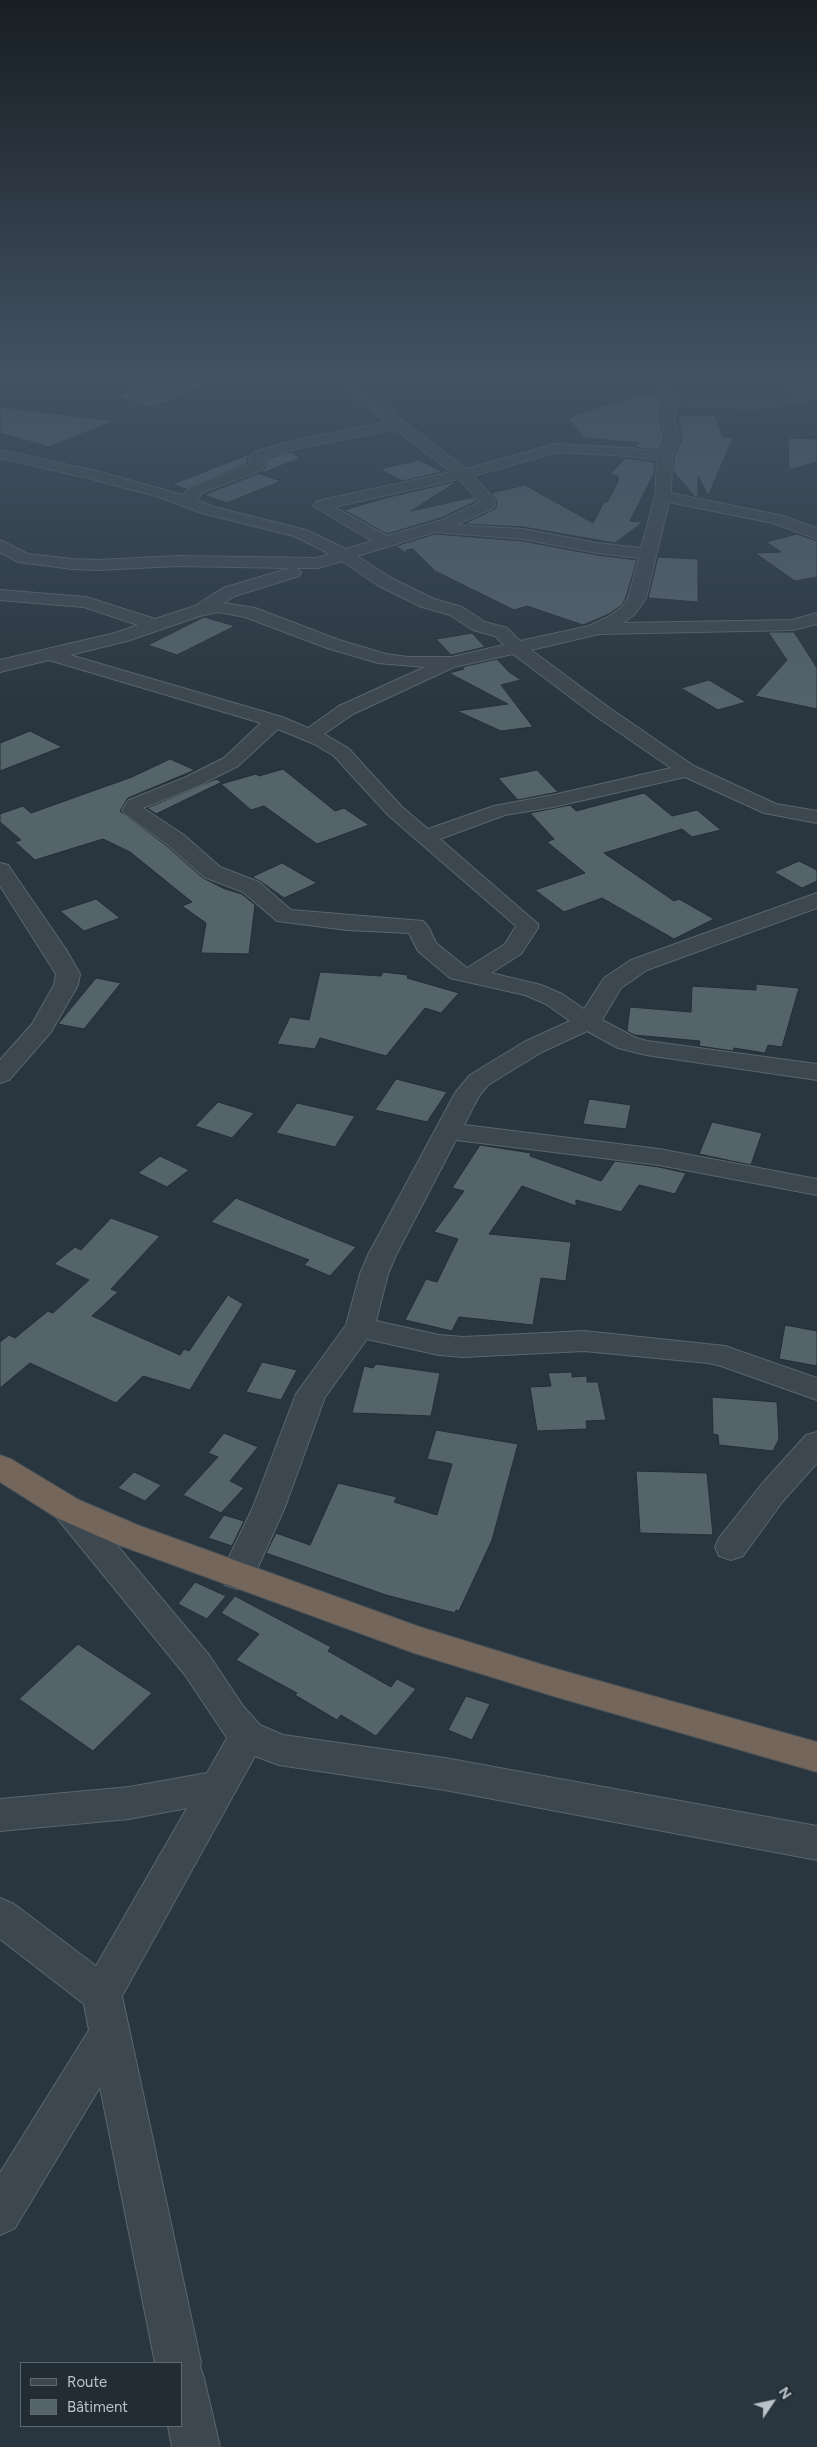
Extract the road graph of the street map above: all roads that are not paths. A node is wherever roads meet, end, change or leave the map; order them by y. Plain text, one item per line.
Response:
1 (157, 493) edge
2 (192, 493) edge
3 (366, 493) edge
4 (480, 493) edge
5 (663, 496) joint
6 (187, 502) junction
7 (432, 528) junction
8 (817, 534) edge
9 (385, 542) junction
10 (0, 545) edge
11 (343, 554) junction
12 (647, 554) junction
13 (318, 563) junction
14 (0, 595) edge
15 (628, 610) junction
16 (196, 611) junction
17 (817, 618) edge
18 (157, 626) junction
19 (682, 626) junction
20 (595, 630) junction
21 (516, 647) junction
22 (50, 655) junction
23 (452, 662) junction
24 (0, 666) edge
25 (275, 721) junction
26 (310, 735) junction
27 (687, 770) junction
28 (817, 816) edge
29 (425, 837) junction
30 (0, 870) edge
31 (817, 900) edge
32 (469, 977) junction
33 (588, 1022) junction
34 (817, 1072) edge
35 (0, 1075) edge
36 (447, 1131) junction
37 (817, 1188) edge
38 (360, 1327) junction
39 (817, 1389) edge
40 (817, 1443) edge
41 (0, 1467) edge
42 (68, 1508) junction
43 (731, 1547) dead end
44 (237, 1576) junction
45 (247, 1736) junction
46 (817, 1757) edge
47 (218, 1787) junction
48 (0, 1815) edge
49 (817, 1843) edge
50 (0, 1916) edge
51 (102, 1994) junction
52 (110, 2033) junction
53 (0, 2213) edge
54 (178, 2362) edge
55 (182, 2383) edge
56 (196, 2447) edge

1 - 6 street
2 - 6 street
3 - 9 street
4 - 7 street
5 - 8 street
5 - 12 street
6 - 11 street
7 - 9 street
7 - 12 street
9 - 11 street
10 - 13 street
11 - 13 street
11 - 21 street
12 - 15 street
13 - 16 street
14 - 18 street
15 - 19 street
15 - 20 street
16 - 18 street
16 - 23 street
17 - 19 street
18 - 22 street
19 - 20 street
20 - 21 street
21 - 23 street
21 - 27 street
22 - 24 street
22 - 25 street
23 - 26 street
25 - 26 street
25 - 32 street
26 - 29 street
27 - 28 street
27 - 29 street
29 - 32 street
30 - 35 street
31 - 33 street
32 - 33 street
33 - 34 street
33 - 36 street
36 - 37 street
36 - 38 street
38 - 39 street
38 - 44 street
40 - 43 street
41 - 42 highway
42 - 44 highway
42 - 45 street
44 - 46 highway
45 - 47 street
45 - 49 street
47 - 48 street
47 - 51 street
50 - 51 street
51 - 52 street
52 - 53 street
52 - 54 street
55 - 56 street

